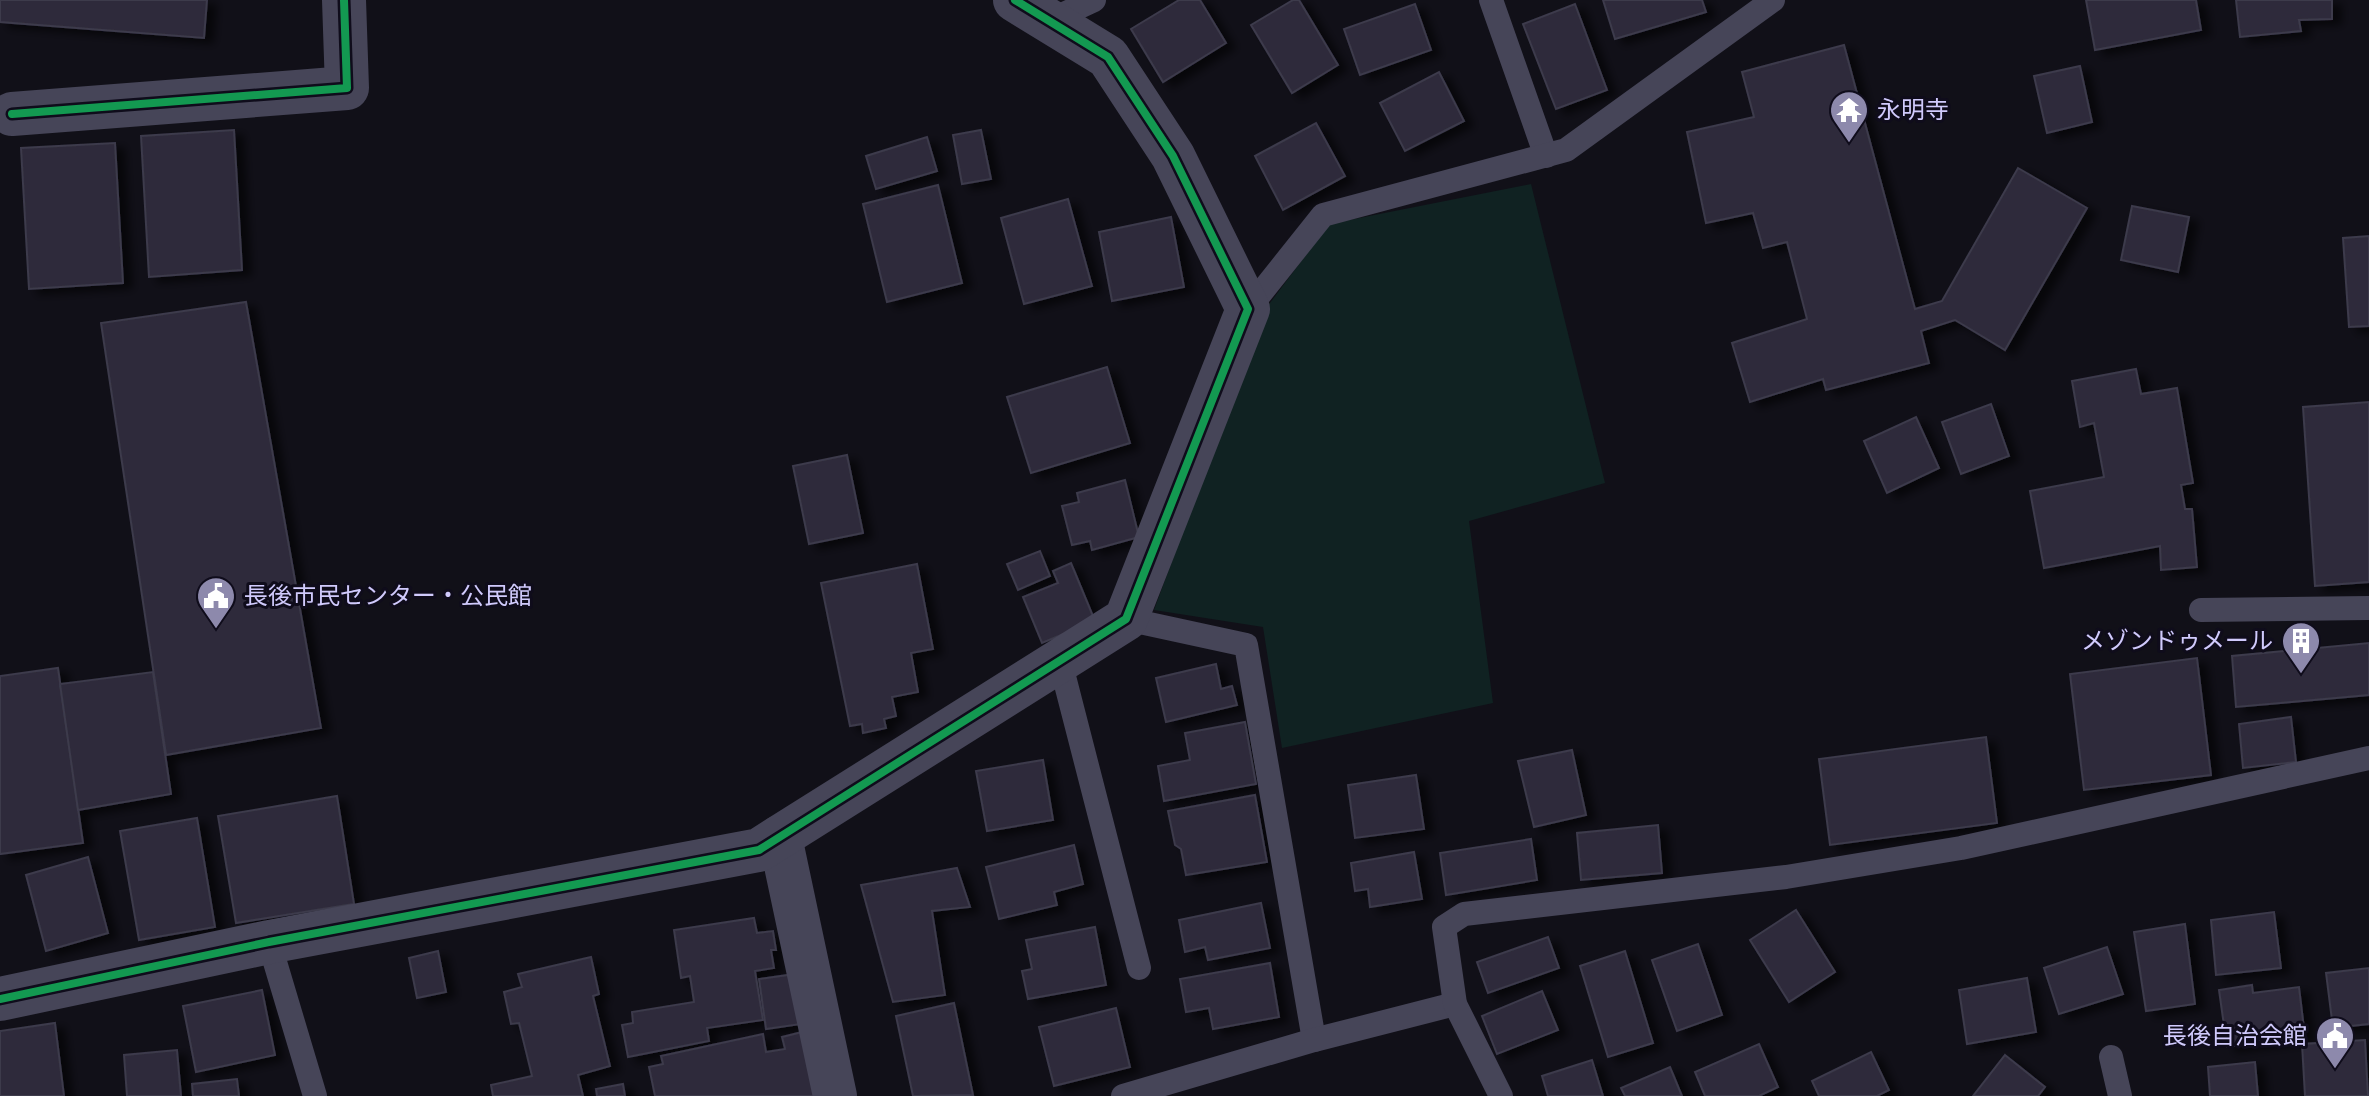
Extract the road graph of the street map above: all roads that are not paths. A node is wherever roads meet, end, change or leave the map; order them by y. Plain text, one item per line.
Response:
1 (344, 0) edge
2 (1094, 0) edge
3 (1491, 0) edge
4 (1773, 0) edge
5 (1033, 10) edge
6 (12, 114) dead end
7 (1546, 156) junction
8 (1248, 309) junction
9 (2369, 608) edge
10 (2201, 610) dead end
11 (1126, 619) junction
12 (1060, 661) junction
13 (2369, 758) edge
14 (780, 837) junction
15 (269, 942) junction
16 (1139, 968) dead end
17 (0, 999) edge
18 (1455, 1004) junction
19 (1314, 1040) junction
20 (2111, 1057) dead end
21 (315, 1096) edge
22 (835, 1096) edge
23 (1123, 1096) edge
24 (1501, 1096) edge
25 (2120, 1096) edge

1 - 6 street
2 - 5 lane
3 - 7 lane
4 - 7 lane
5 - 8 street
7 - 8 lane
8 - 11 street
9 - 10 lane
11 - 12 street
11 - 19 lane
12 - 14 street
12 - 16 lane
13 - 18 lane
14 - 15 street
14 - 22 street
15 - 17 street
15 - 21 lane
18 - 19 lane
18 - 24 lane
19 - 23 lane
20 - 25 lane

